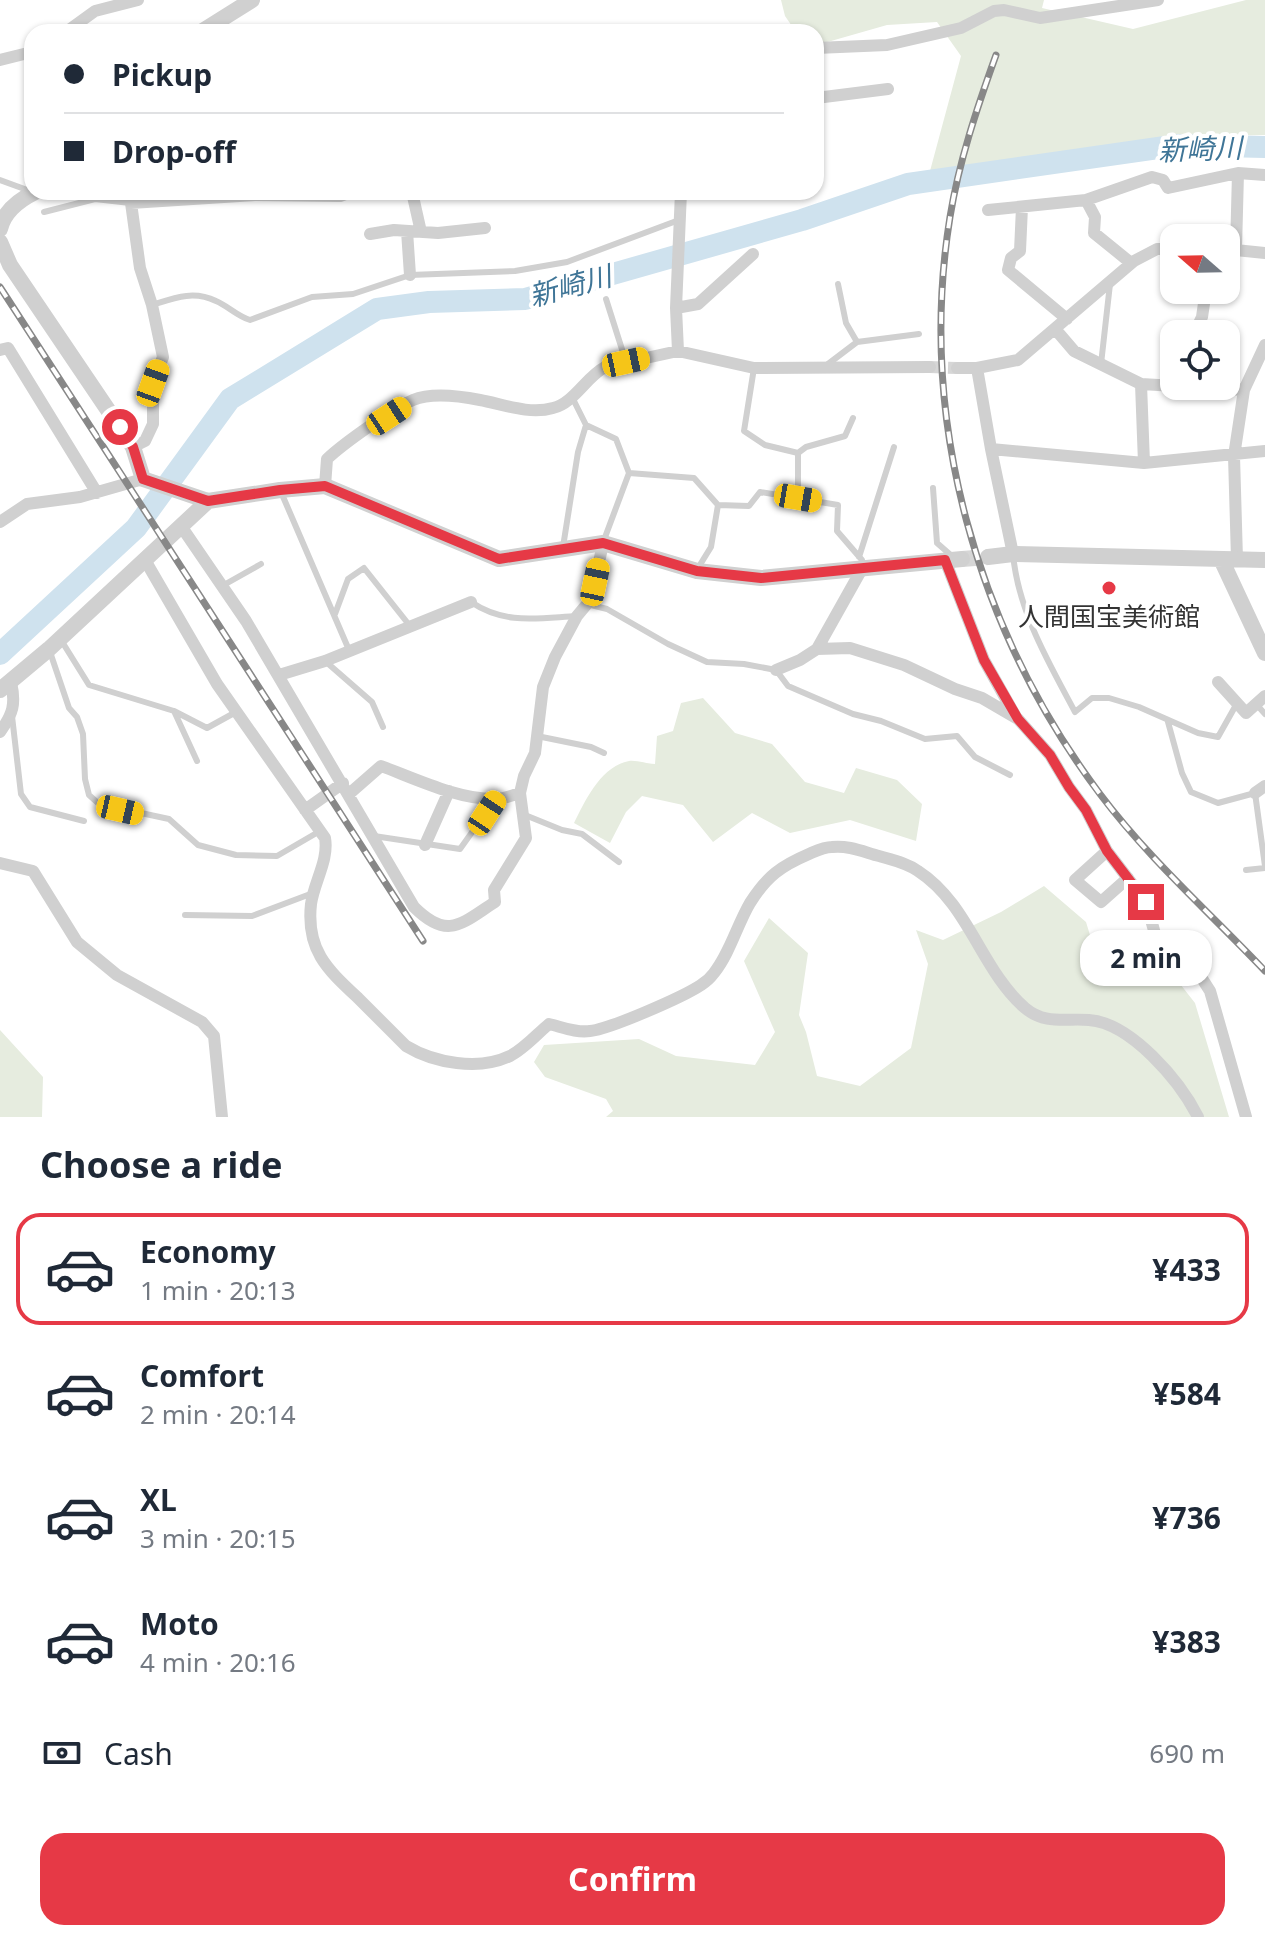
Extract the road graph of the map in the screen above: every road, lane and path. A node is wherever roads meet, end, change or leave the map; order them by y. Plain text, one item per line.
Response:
1 (138, 0) edge
2 (252, 0) edge
3 (1158, 0) edge
4 (77, 24) edge
5 (214, 24) edge
6 (824, 48) edge
7 (24, 53) edge
8 (0, 57) edge
9 (888, 89) dead end
10 (824, 97) edge
11 (1238, 173) junction
12 (1265, 175) edge
13 (0, 180) edge
14 (24, 188) edge
15 (24, 197) edge
16 (83, 200) edge
17 (116, 200) edge
18 (178, 200) edge
19 (414, 200) edge
20 (680, 200) edge
21 (1086, 200) junction
22 (131, 203) junction
23 (1022, 207) junction
24 (988, 210) dead end
25 (44, 212) dead end
26 (1233, 224) edge
27 (678, 226) junction
28 (485, 228) dead end
29 (0, 229) edge
30 (407, 231) junction
31 (421, 232) junction
32 (370, 234) dead end
33 (0, 242) edge
34 (1160, 249) edge
35 (1240, 250) edge
36 (1265, 253) edge
37 (753, 254) dead end
38 (1131, 263) junction
39 (410, 275) junction
40 (1110, 282) junction
41 (838, 284) dead end
42 (606, 299) dead end
43 (152, 305) junction
44 (676, 308) junction
45 (1067, 319) junction
46 (1056, 330) junction
47 (919, 334) dead end
48 (857, 342) junction
49 (1265, 345) edge
50 (0, 350) edge
51 (678, 351) junction
52 (626, 362) junction
53 (1101, 364) junction
54 (825, 367) junction
55 (930, 367) tunnel mouth
56 (754, 368) junction
57 (957, 368) tunnel mouth
58 (977, 368) junction
59 (1160, 381) edge
60 (1141, 384) junction
61 (1240, 389) edge
62 (1244, 390) junction
63 (572, 397) junction
64 (853, 418) dead end
65 (586, 425) junction
66 (133, 447) junction
67 (894, 447) dead end
68 (991, 449) junction
69 (1265, 451) edge
70 (798, 453) junction
71 (1234, 456) junction
72 (1144, 463) junction
73 (629, 473) junction
74 (148, 480) junction
75 (325, 486) junction
76 (933, 488) dead end
77 (280, 490) junction
78 (97, 493) junction
79 (798, 498) junction
80 (208, 501) junction
81 (718, 505) junction
82 (0, 522) edge
83 (181, 526) junction
84 (603, 543) junction
85 (563, 550) junction
86 (1013, 554) junction
87 (988, 557) tunnel mouth
88 (1229, 559) junction
89 (145, 560) junction
90 (954, 560) junction
91 (1265, 560) edge
92 (861, 562) junction
93 (261, 564) dead end
94 (697, 571) junction
95 (222, 586) junction
96 (471, 602) joint
97 (587, 604) junction
98 (335, 614) junction
99 (577, 616) junction
100 (410, 626) junction
101 (54, 644) junction
102 (817, 649) junction
103 (349, 650) junction
104 (1265, 652) edge
105 (325, 661) junction
106 (776, 670) junction
107 (279, 675) junction
108 (1218, 682) dead end
109 (6, 686) edge
110 (1237, 703) junction
111 (1262, 705) edge
112 (174, 711) junction
113 (236, 712) junction
114 (12, 716) junction
115 (1018, 719) junction
116 (1168, 722) junction
117 (383, 727) dead end
118 (0, 732) edge
119 (537, 736) junction
120 (604, 753) dead end
121 (197, 761) dead end
122 (1010, 775) dead end
123 (346, 788) junction
124 (449, 791) junction
125 (1261, 791) edge
126 (520, 793) junction
127 (496, 799) junction
128 (305, 810) junction
129 (522, 814) junction
130 (84, 821) dead end
131 (320, 831) junction
132 (374, 836) junction
133 (425, 845) junction
134 (1107, 851) junction
135 (619, 862) dead end
136 (0, 863) edge
137 (1265, 867) edge
138 (1246, 870) dead end
139 (1128, 878) junction
140 (313, 893) junction
141 (185, 915) dead end
142 (222, 1117) edge
143 (1198, 1117) edge
144 (1246, 1117) edge

1 - 4 street
2 - 5 street
3 - 6 street
7 - 8 street
9 - 10 street
11 - 12 street
11 - 21 street
11 - 26 street
13 - 14 lane
15 - 29 street
16 - 25 lane
17 - 22 lane
18 - 22 street
19 - 31 street
20 - 27 street
21 - 23 street
21 - 38 street
22 - 43 street
23 - 24 street
23 - 45 street
27 - 39 lane
27 - 44 street
28 - 31 street
30 - 31 street
30 - 32 street
30 - 39 street
33 - 66 street
34 - 38 street
35 - 36 street
37 - 44 street
38 - 40 street
39 - 43 lane
40 - 45 street
40 - 53 lane
41 - 48 lane
42 - 52 lane
43 - 66 street
44 - 51 street
45 - 46 street
46 - 53 street
46 - 58 street
47 - 48 lane
48 - 54 lane
49 - 62 street
50 - 78 street
51 - 52 street
51 - 56 street
52 - 63 street
53 - 60 street
54 - 55 street
54 - 56 street
56 - 70 lane
57 - 58 street
58 - 68 street
59 - 60 street
60 - 72 street
61 - 62 street
62 - 71 street
63 - 65 lane
63 - 75 street
64 - 70 lane
65 - 73 lane
65 - 85 lane
66 - 74 street
67 - 92 lane
68 - 72 street
68 - 86 street
69 - 71 street
70 - 79 lane
71 - 72 street
71 - 88 street
73 - 81 lane
73 - 84 lane
74 - 78 street
74 - 80 street
75 - 77 street
75 - 85 street
76 - 90 lane
77 - 80 street
77 - 98 lane
78 - 82 street
79 - 81 lane
79 - 92 lane
80 - 83 street
81 - 94 lane
83 - 89 street
83 - 95 street
84 - 85 street
84 - 94 street
84 - 97 street
86 - 87 street
86 - 88 street
86 - 116 lane
88 - 91 street
88 - 104 street
89 - 101 street
89 - 113 street
90 - 92 street
90 - 115 street
92 - 94 street
92 - 102 street
93 - 95 lane
95 - 107 street
96 - 99 lane
96 - 100 street
97 - 99 street
97 - 106 lane
98 - 100 lane
98 - 103 lane
99 - 119 street
100 - 103 street
101 - 109 street
101 - 112 lane
101 - 131 lane
102 - 106 street
102 - 115 street
103 - 105 street
105 - 107 street
105 - 117 lane
106 - 122 lane
107 - 123 street
108 - 110 street
109 - 114 street
110 - 111 street
110 - 116 lane
112 - 113 lane
112 - 121 lane
113 - 128 street
114 - 118 street
114 - 130 lane
115 - 134 street
116 - 125 lane
119 - 120 lane
119 - 126 street
123 - 124 street
123 - 128 street
123 - 132 street
124 - 127 street
124 - 133 street
125 - 137 lane
126 - 127 street
126 - 129 street
127 - 133 lane
128 - 131 street
129 - 132 street
129 - 135 lane
131 - 140 street
132 - 133 lane
134 - 139 street
134 - 139 street
136 - 142 street
137 - 138 lane
139 - 144 street
140 - 141 lane
140 - 143 street

